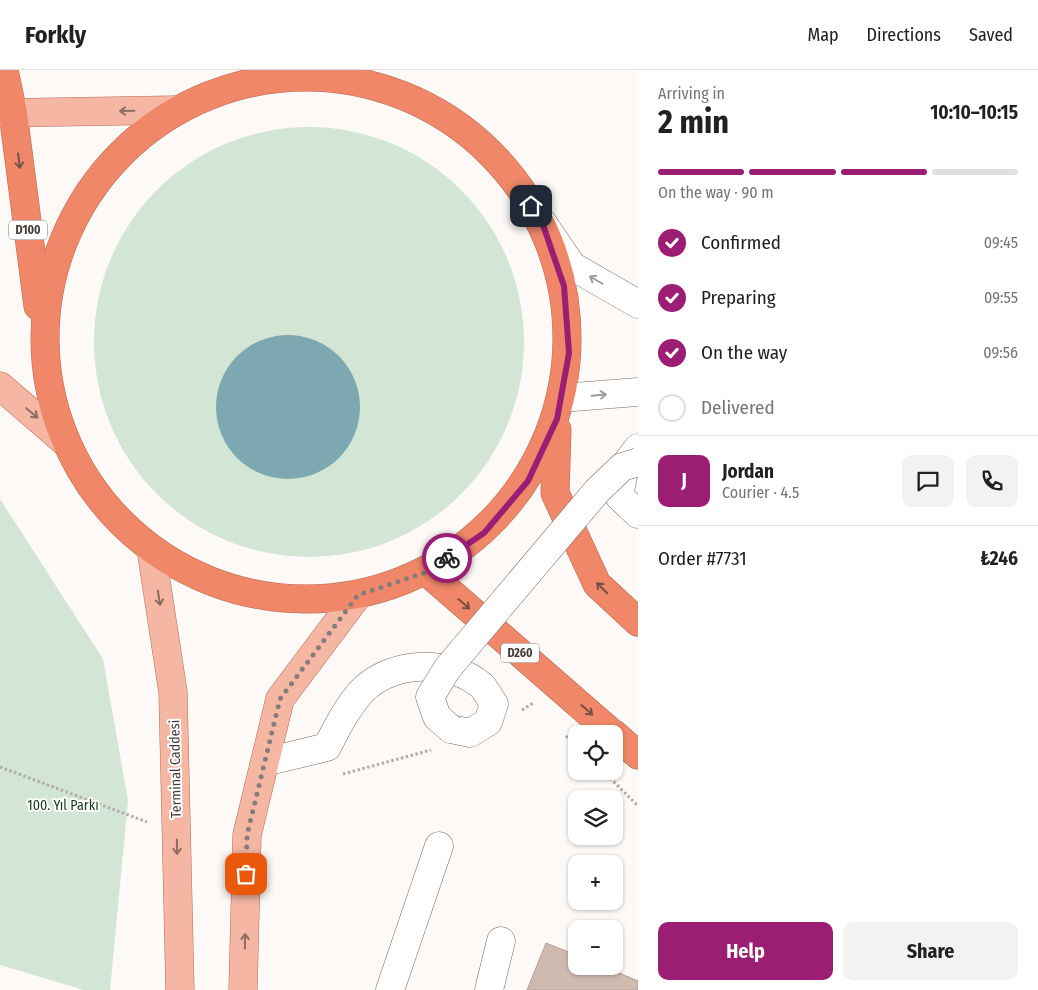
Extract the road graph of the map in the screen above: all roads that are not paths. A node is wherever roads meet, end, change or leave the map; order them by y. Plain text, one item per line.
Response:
1 (4, 70) edge
2 (279, 73) edge
3 (175, 110) junction
4 (7, 113) edge
5 (542, 222) junction
6 (638, 304) edge
7 (43, 348) junction
8 (0, 386) edge
9 (638, 392) edge
10 (559, 409) junction
11 (64, 440) junction
12 (638, 448) edge
13 (638, 462) edge
14 (638, 514) edge
15 (151, 550) junction
16 (427, 572) junction
17 (358, 595) junction
18 (638, 622) edge
19 (604, 725) edge
20 (623, 742) edge
21 (638, 755) edge
22 (265, 762) junction
23 (439, 846) dead end
24 (502, 940) dead end
25 (180, 990) edge
26 (244, 990) edge
27 (390, 990) edge
28 (489, 990) edge

1 - 4 highway
2 - 3 highway
2 - 5 highway
3 -> 4 main road
3 - 7 highway
4 -> 7 highway, D100
6 -> 5 street
5 - 10 highway
7 - 11 highway
8 -> 11 main road
10 -> 9 street
10 - 16 highway
18 -> 10 highway
11 - 15 highway
12 - 14 street
13 - 22 street, bridge
15 - 17 highway
15 -> 25 main road, Terminal Caddesi
16 - 17 highway
16 -> 19 highway, D260
17 - 22 main road
20 - 21 highway, D260
26 -> 22 main road
23 - 27 street
24 - 28 street

